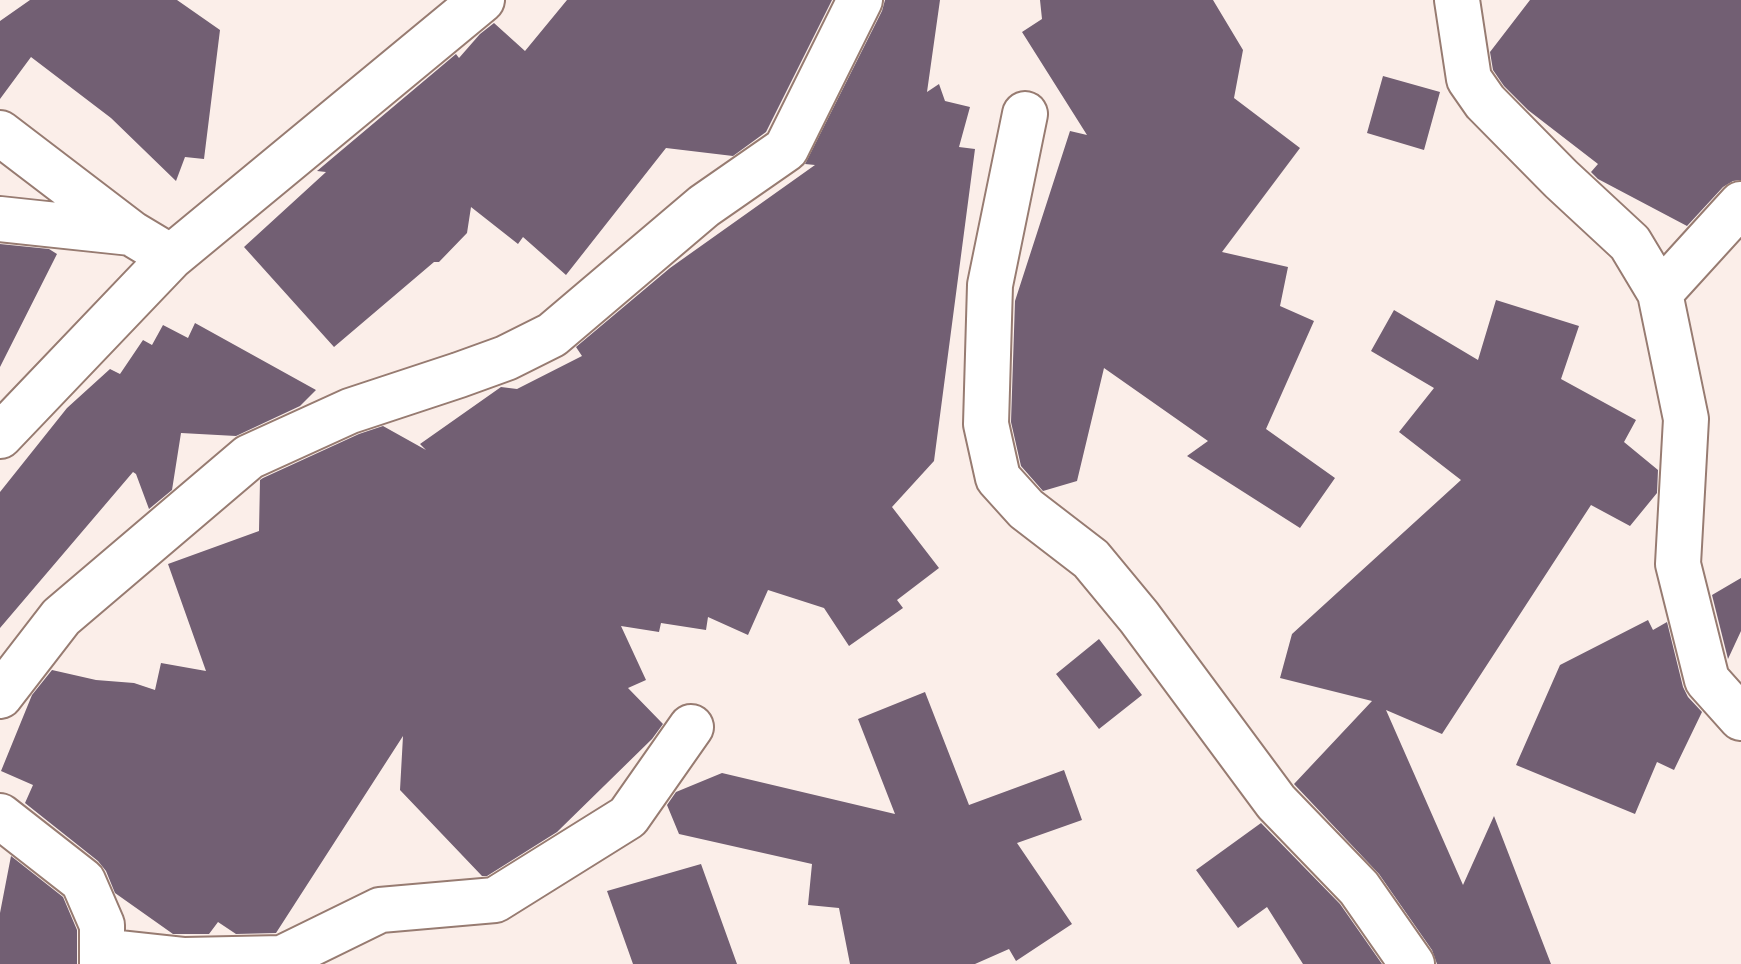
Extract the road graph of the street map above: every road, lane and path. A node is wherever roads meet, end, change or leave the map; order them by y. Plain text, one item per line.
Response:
1 (482, 0) edge
2 (860, 0) edge
3 (1457, 0) edge
4 (1025, 114) dead end
5 (0, 133) edge
6 (1741, 204) edge
7 (0, 219) edge
8 (131, 233) junction
9 (171, 257) junction
10 (1660, 293) junction
11 (0, 436) edge
12 (0, 696) edge
13 (1741, 718) edge
14 (691, 727) dead end
15 (0, 816) edge
16 (102, 957) edge
17 (1412, 964) edge

1 - 9 street
2 - 12 street
3 - 10 street
4 - 17 street
5 - 8 street
6 - 10 street
7 - 8 street
8 - 9 street
9 - 11 street
10 - 13 street
14 - 16 street
15 - 16 street

